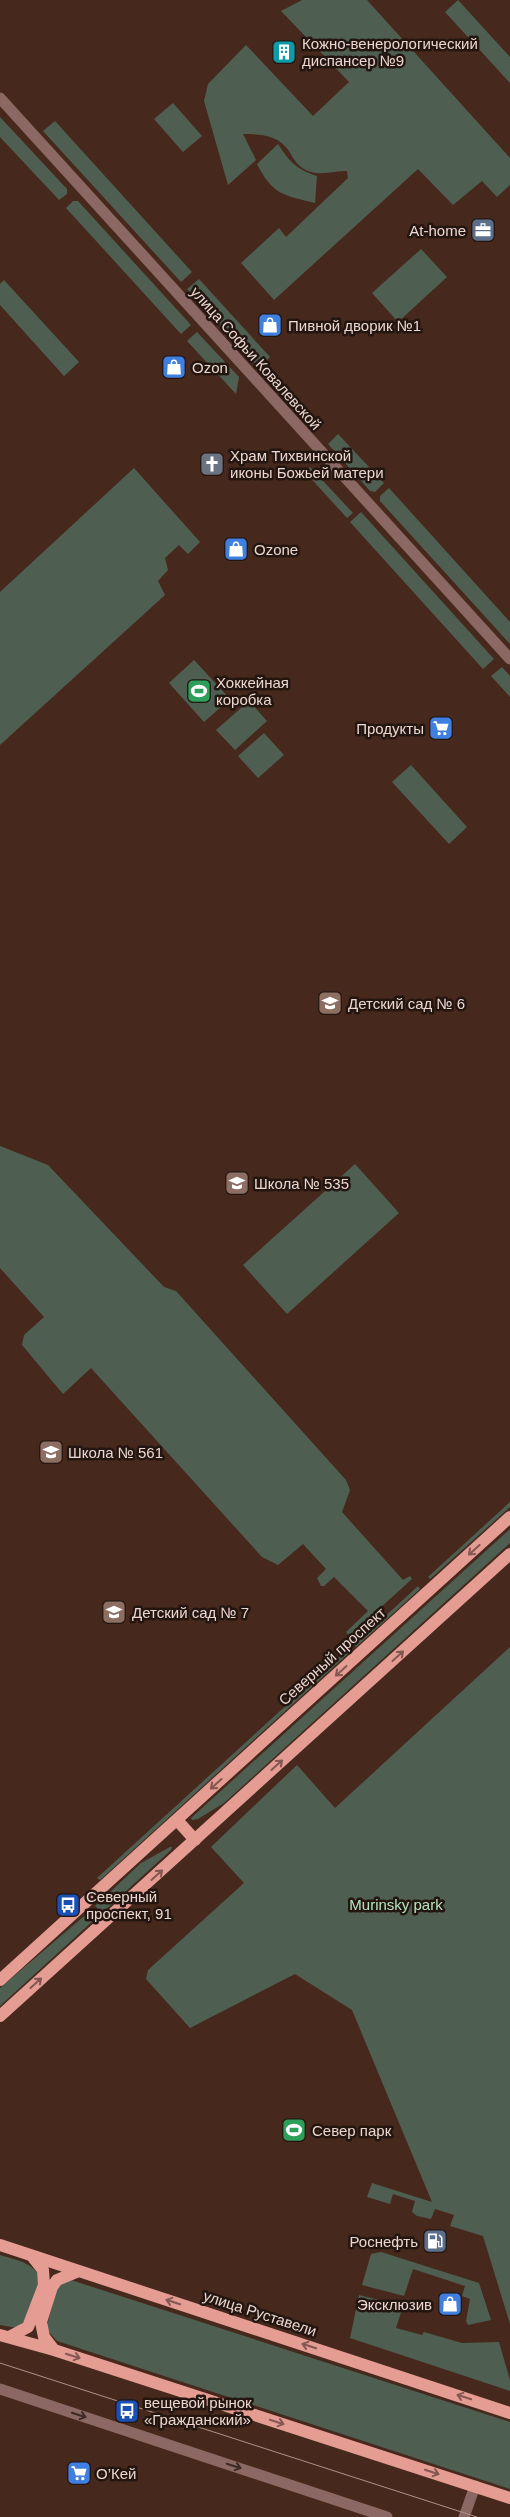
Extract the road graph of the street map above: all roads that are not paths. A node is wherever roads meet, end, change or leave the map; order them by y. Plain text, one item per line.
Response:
1 (0, 98) edge
2 (510, 659) edge
3 (510, 1517) edge
4 (510, 1554) edge
5 (177, 1820) junction
6 (195, 1840) junction
7 (0, 1980) edge
8 (0, 2016) edge
9 (0, 2245) edge
10 (32, 2256) junction
11 (79, 2271) junction
12 (5, 2336) edge
13 (54, 2350) junction
14 (0, 2389) edge
15 (510, 2413) edge
16 (475, 2486) junction
17 (510, 2498) edge
18 (386, 2517) edge
19 (464, 2517) edge

1 - 2 street, улица Софьи Ковалевской
3 -> 5 main road, Северный проспект
6 -> 4 main road
5 - 6 main road
5 - 7 main road, Северный проспект
8 -> 6 main road
9 - 10 main road, улица Руставели
10 - 11 main road, улица Руставели
10 - 12 main road
11 - 13 main road
15 -> 11 main road, улица Руставели
12 - 13 main road
13 -> 16 main road
14 -> 18 street
16 - 17 main road
16 - 19 street

